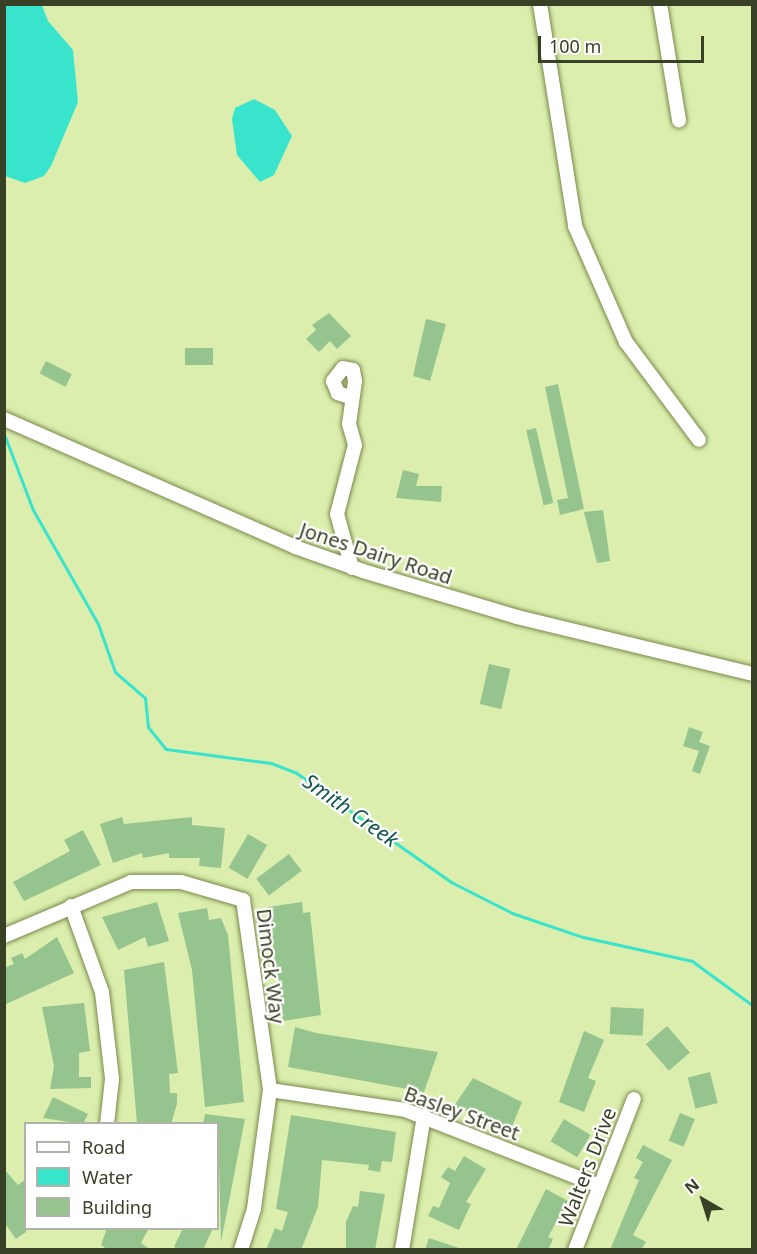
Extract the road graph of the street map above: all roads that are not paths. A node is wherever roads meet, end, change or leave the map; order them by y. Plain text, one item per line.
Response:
1 (540, 4) edge
2 (660, 4) edge
3 (679, 120) dead end
4 (350, 397) dead end
5 (4, 419) edge
6 (699, 440) dead end
7 (352, 568) junction
8 (753, 674) edge
9 (71, 906) junction
10 (4, 936) edge
11 (270, 1090) junction
12 (634, 1099) dead end
13 (424, 1116) junction
14 (107, 1122) edge
15 (600, 1186) junction
16 (241, 1250) edge
17 (402, 1250) edge
18 (575, 1250) edge

1 - 6 street
2 - 3 street
4 - 7 street
5 - 7 street, Jones Dairy Road
7 - 8 street, Jones Dairy Road
9 - 10 street, Dimock Way
9 - 11 street, Dimock Way
9 - 14 street
11 - 13 street, Basley Street
11 - 16 street, Dimock Way
12 - 15 street, Walters Drive
13 - 15 street, Basley Street
13 - 17 street
15 - 18 street, Walters Drive

